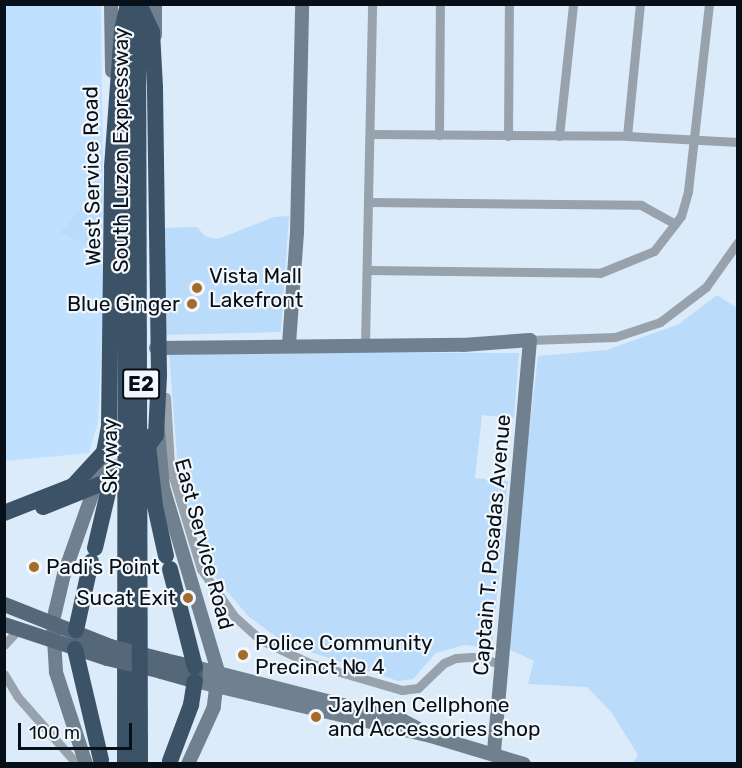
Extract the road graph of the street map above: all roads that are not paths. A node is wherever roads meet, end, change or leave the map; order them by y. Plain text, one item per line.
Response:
1 (111, 4) edge
2 (128, 4) edge
3 (140, 4) edge
4 (155, 4) edge
5 (302, 4) edge
6 (372, 4) edge
7 (440, 4) edge
8 (509, 4) edge
9 (573, 4) edge
10 (640, 4) edge
11 (710, 4) edge
12 (370, 134) junction
13 (438, 135) junction
14 (508, 136) junction
15 (559, 136) junction
16 (627, 136) junction
17 (694, 138) junction
18 (738, 142) edge
19 (369, 202) junction
20 (675, 225) junction
21 (736, 248) edge
22 (367, 270) junction
23 (289, 340) junction
24 (365, 340) junction
25 (528, 340) junction
26 (160, 345) junction
27 (124, 386) junction
28 (146, 428) junction
29 (4, 513) edge
30 (4, 523) edge
31 (4, 604) edge
32 (27, 612) junction
33 (53, 621) junction
34 (4, 624) edge
35 (20, 629) junction
36 (76, 630) junction
37 (52, 642) junction
38 (4, 645) edge
39 (75, 649) junction
40 (108, 652) junction
41 (500, 664) junction
42 (218, 672) junction
43 (4, 674) edge
44 (195, 674) junction
45 (219, 687) junction
46 (431, 736) junction
47 (493, 753) junction
48 (170, 761) dead end
49 (93, 762) edge
50 (77, 764) edge
51 (125, 764) edge
52 (132, 764) edge
53 (140, 764) edge
54 (146, 764) edge
55 (188, 764) edge
56 (524, 764) edge

1 - 33 main road, West Service Road
2 - 27 highway, South Luzon Expressway / E2
2 - 29 highway, bridge
2 - 52 highway, Skyway / E2, bridge
3 - 28 highway, South Luzon Expressway / E2
3 - 30 highway, bridge
3 - 53 highway, Skyway / E2, bridge
4 - 26 main road, East Service Road
5 - 23 main road
6 - 12 street
7 - 13 street
8 - 14 street
9 - 15 street
10 - 16 street
11 - 17 street
12 - 13 street
12 - 19 street
13 - 14 street
14 - 15 street
15 - 16 street
16 - 17 street
17 - 18 street
17 - 20 street
19 - 20 street
19 - 22 street
20 - 22 street
21 - 25 street
22 - 24 street
23 - 24 main road
23 - 26 main road
24 - 25 main road
25 - 41 main road, Captain T. Posadas Avenue
26 - 41 street
26 - 42 main road, East Service Road
27 - 36 highway
27 - 51 highway, South Luzon Expressway / E2
28 - 44 highway
28 - 54 highway, South Luzon Expressway / E2
31 - 32 main road
32 - 33 main road
32 - 35 main road
33 - 36 main road
33 - 37 main road, West Service Road
34 - 35 main road
35 - 37 main road
35 - 38 street
36 - 39 main road
36 - 40 main road
37 - 39 main road
37 - 49 main road, West Service Road
39 - 40 main road
39 - 49 highway
40 - 44 main road, bridge
41 - 47 main road, Captain T. Posadas Avenue
42 - 44 main road
42 - 45 main road, East Service Road
42 - 46 main road
43 - 50 street
44 - 45 main road
44 - 48 highway
45 - 46 main road
45 - 55 main road, East Service Road
46 - 47 main road
47 - 56 main road

